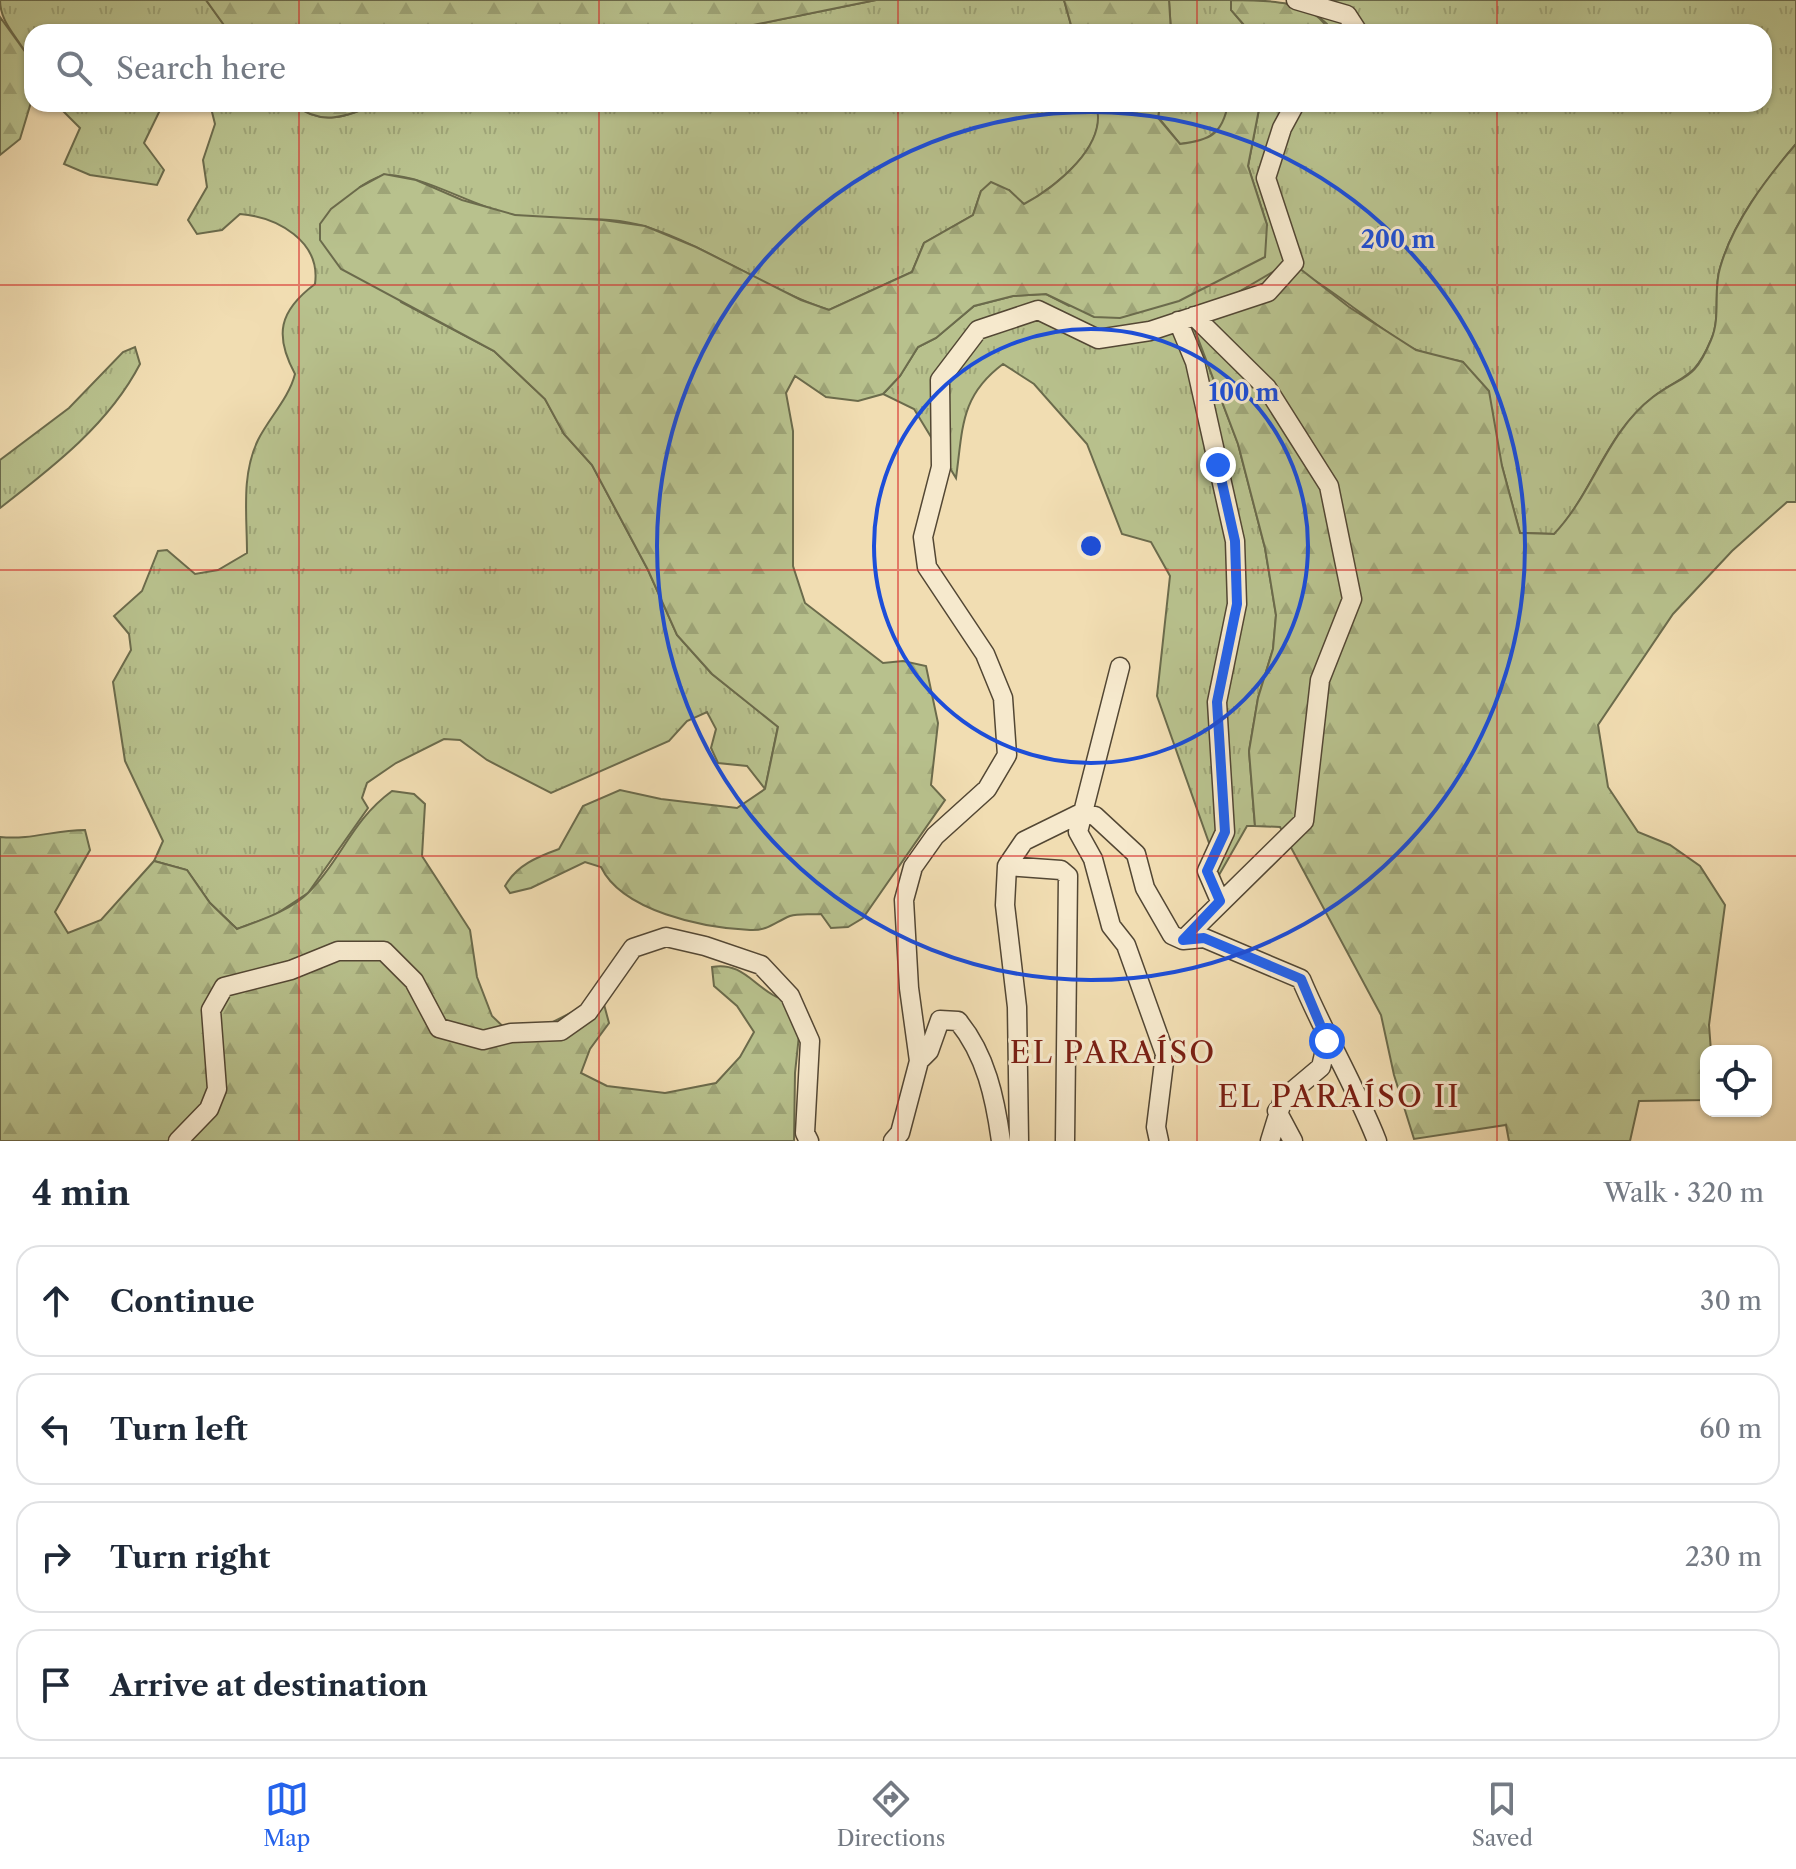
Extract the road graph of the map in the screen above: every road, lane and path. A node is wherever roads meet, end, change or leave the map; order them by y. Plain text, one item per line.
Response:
1 (1296, 0) edge
2 (1353, 24) edge
3 (1291, 112) edge
4 (1186, 319) junction
5 (1120, 667) dead end
6 (1081, 813) junction
7 (1007, 866) junction
8 (1220, 901) junction
9 (1183, 940) junction
10 (1327, 1041) junction
11 (919, 1061) junction
12 (1277, 1111) junction
13 (178, 1141) edge
14 (809, 1141) edge
15 (893, 1141) edge
16 (1001, 1141) edge
17 (1019, 1141) edge
18 (1065, 1141) edge
19 (1159, 1141) edge
20 (1270, 1141) edge
21 (1293, 1141) edge
22 (1377, 1141) edge

1 - 2 street
3 - 4 street
4 - 8 street
4 - 8 street
4 - 11 street
5 - 6 street
6 - 7 street
6 - 9 street
6 - 19 street
7 - 17 street
7 - 18 street
8 - 9 street
9 - 10 street
10 - 12 street
10 - 22 street
11 - 15 street
11 - 16 street
12 - 20 street
12 - 21 street
13 - 14 street

